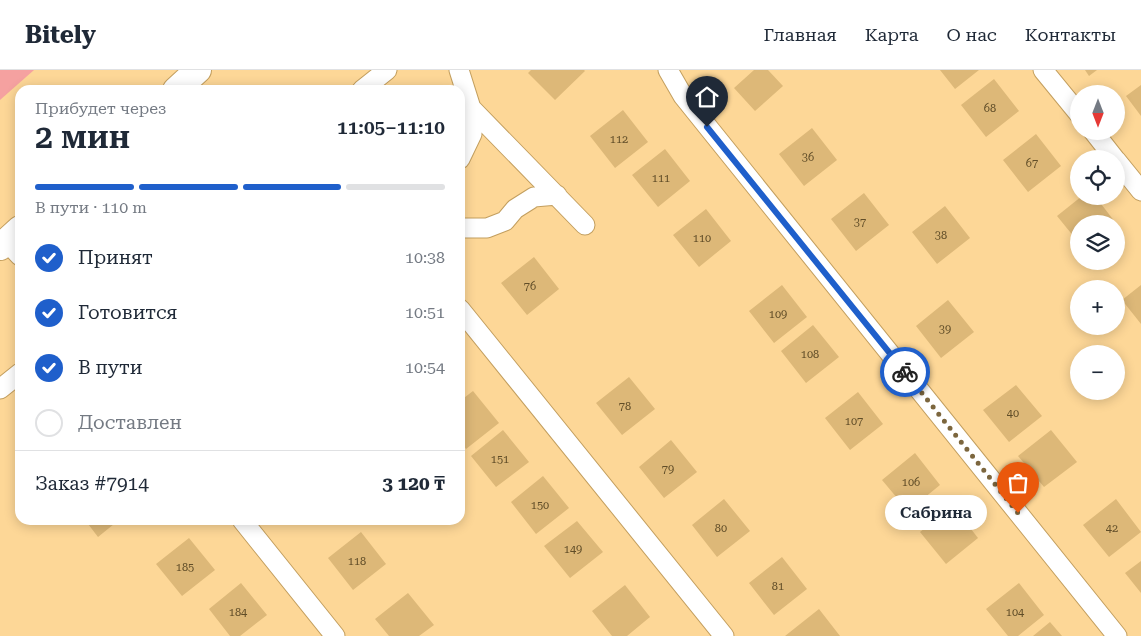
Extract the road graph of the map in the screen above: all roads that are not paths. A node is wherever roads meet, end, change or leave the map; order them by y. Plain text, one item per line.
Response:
1 (198, 70) edge
2 (387, 70) edge
3 (459, 70) edge
4 (668, 70) edge
5 (1043, 70) edge
6 (182, 85) edge
7 (368, 85) edge
8 (464, 85) edge
9 (465, 89) edge
10 (1070, 103) edge
11 (471, 108) junction
12 (1100, 140) edge
13 (465, 148) edge
14 (1108, 150) edge
15 (1125, 171) edge
16 (1141, 191) edge
17 (557, 195) junction
18 (586, 225) dead end
19 (465, 228) edge
20 (465, 314) edge
21 (15, 377) edge
22 (0, 389) edge
23 (246, 525) edge
24 (335, 636) edge
25 (724, 636) edge
26 (1117, 636) edge

1 - 6 main road
2 - 7 street
3 - 8 street
4 - 26 street
5 - 10 street
9 - 11 street
11 - 13 street
11 - 17 street
12 - 14 street
15 - 16 street
17 - 18 street
17 - 19 street
20 - 25 street
21 - 22 street
23 - 24 street

